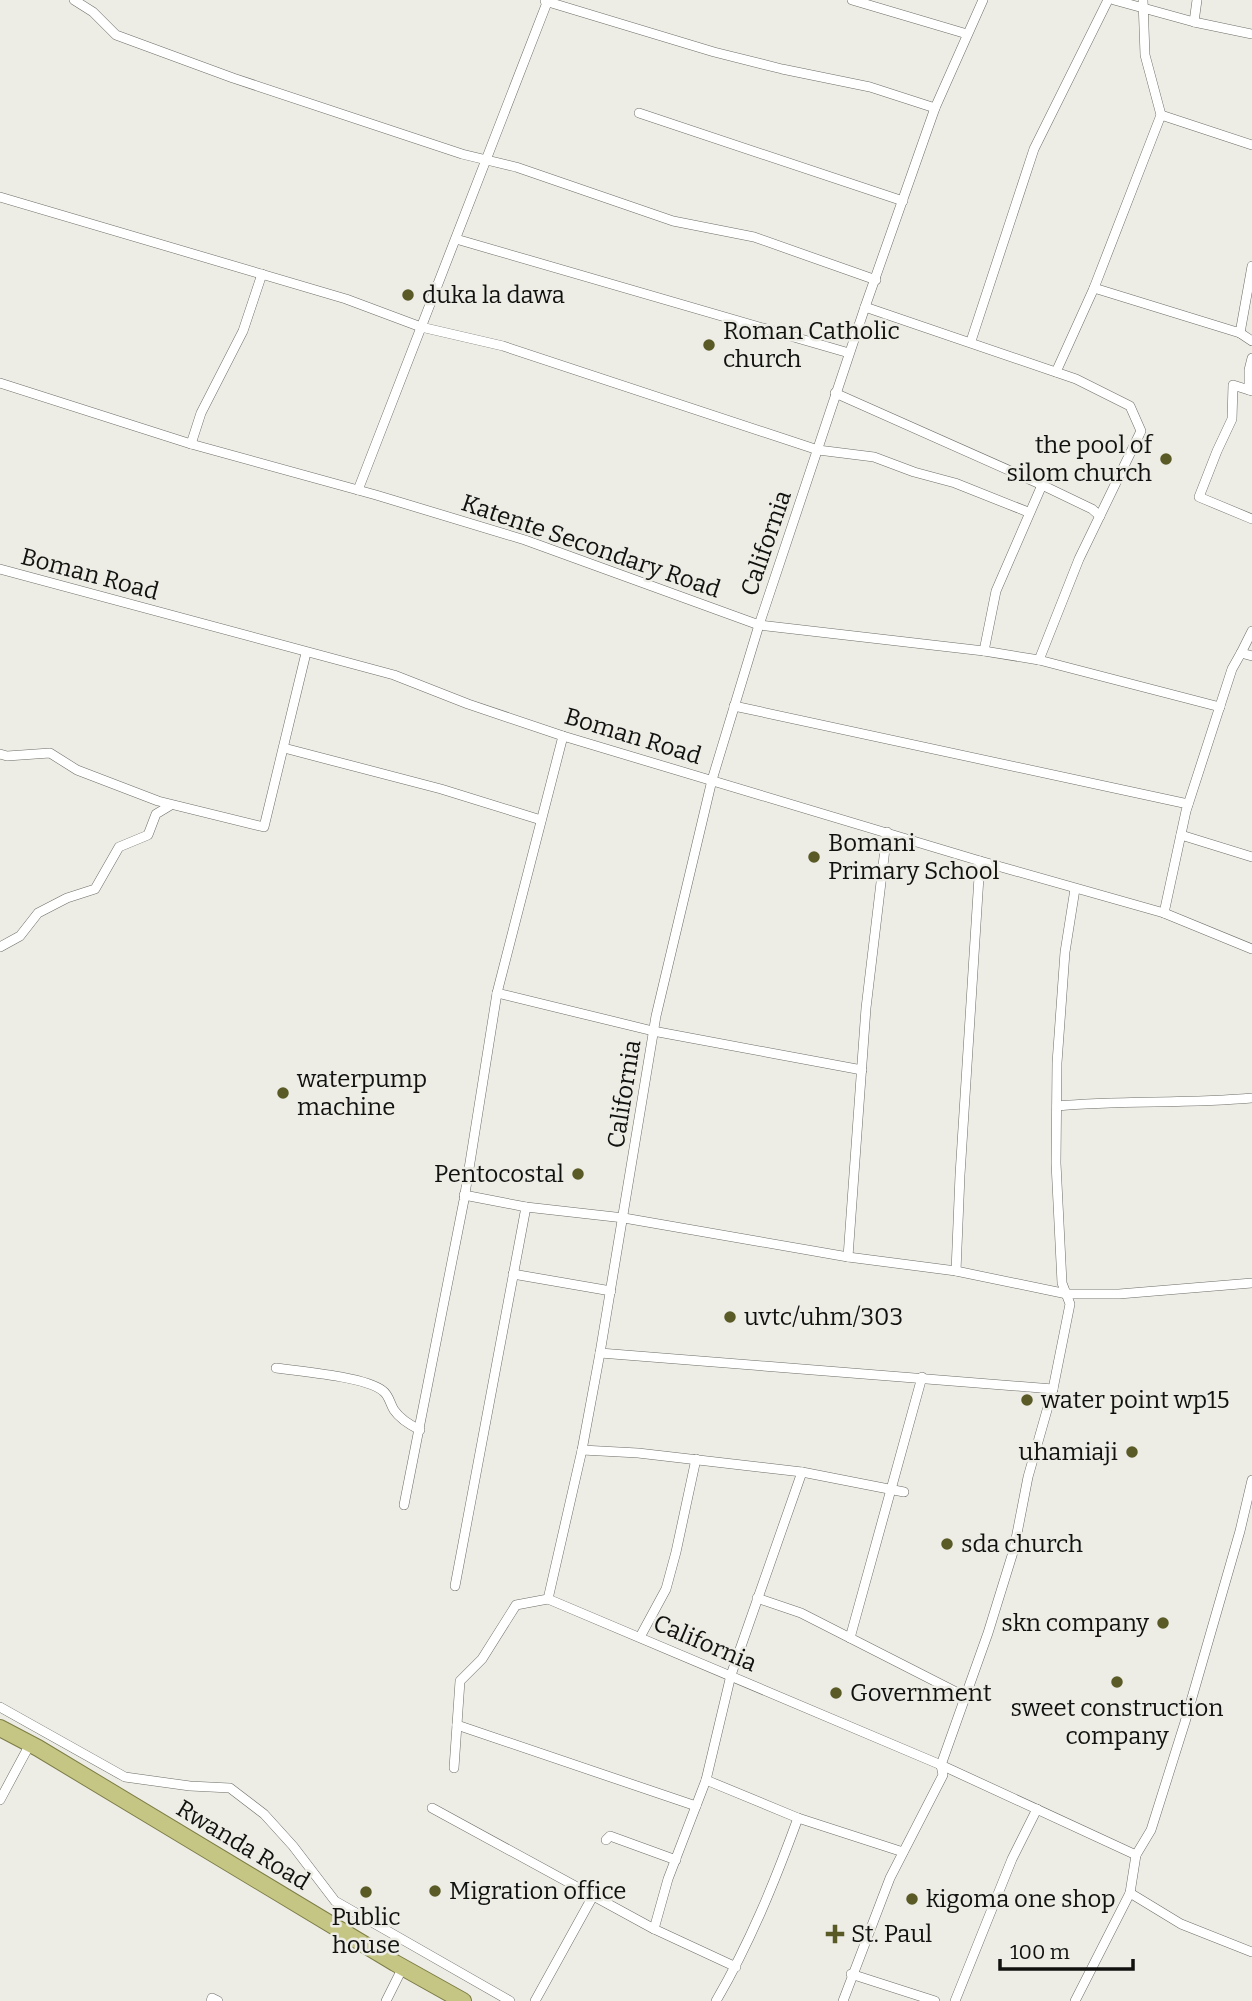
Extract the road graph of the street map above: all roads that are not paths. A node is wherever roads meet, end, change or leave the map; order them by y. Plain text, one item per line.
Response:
1 (74, 0) edge
2 (852, 0) edge
3 (983, 0) edge
4 (1108, 0) edge
5 (1114, 0) edge
6 (1197, 0) edge
7 (546, 1) edge
8 (1143, 4) edge
9 (1194, 22) junction
10 (967, 34) junction
11 (1252, 34) edge
12 (935, 108) junction
13 (639, 113) dead end
14 (1161, 115) junction
15 (1252, 145) edge
16 (487, 160) junction
17 (0, 197) edge
18 (903, 201) junction
19 (456, 239) junction
20 (1252, 266) edge
21 (262, 274) junction
22 (876, 280) junction
23 (1094, 288) junction
24 (865, 307) junction
25 (421, 327) junction
26 (1240, 333) junction
27 (971, 341) junction
28 (1252, 341) edge
29 (849, 353) junction
30 (1252, 358) edge
31 (1056, 372) junction
32 (0, 383) edge
33 (1250, 390) edge
34 (835, 393) junction
35 (191, 444) junction
36 (818, 450) junction
37 (1042, 485) junction
38 (358, 490) junction
39 (1028, 512) junction
40 (1100, 516) junction
41 (1252, 519) edge
42 (0, 569) edge
43 (759, 625) junction
44 (1252, 631) edge
45 (984, 651) junction
46 (306, 653) junction
47 (1241, 653) junction
48 (1252, 656) edge
49 (1039, 660) junction
50 (734, 706) junction
51 (1220, 707) junction
52 (563, 736) junction
53 (284, 748) junction
54 (0, 754) edge
55 (712, 780) junction
56 (1188, 804) junction
57 (171, 805) junction
58 (541, 820) junction
59 (887, 832) junction
60 (1181, 835) junction
61 (1252, 857) edge
62 (980, 862) junction
63 (1074, 889) junction
64 (1164, 913) junction
65 (0, 947) edge
66 (1252, 949) edge
67 (497, 993) junction
68 (653, 1031) junction
69 (862, 1070) junction
70 (1252, 1098) edge
71 (1056, 1105) junction
72 (464, 1195) junction
73 (526, 1207) junction
74 (624, 1218) junction
75 (848, 1257) junction
76 (956, 1271) junction
77 (513, 1274) junction
78 (1252, 1283) edge
79 (611, 1291) junction
80 (1067, 1294) junction
81 (600, 1353) junction
82 (276, 1368) dead end
83 (922, 1377) junction
84 (1052, 1389) junction
85 (420, 1430) junction
86 (582, 1450) junction
87 (696, 1459) junction
88 (802, 1472) junction
89 (1252, 1480) edge
90 (890, 1489) junction
91 (904, 1492) dead end
92 (1251, 1492) edge
93 (404, 1505) dead end
94 (455, 1586) dead end
95 (548, 1598) junction
96 (757, 1598) junction
97 (640, 1637) junction
98 (850, 1638) junction
99 (731, 1675) junction
100 (965, 1697) junction
101 (0, 1707) edge
102 (457, 1725) junction
103 (0, 1728) edge
104 (30, 1744) junction
105 (941, 1765) junction
106 (454, 1768) dead end
107 (706, 1780) junction
108 (0, 1800) edge
109 (696, 1807) junction
110 (432, 1808) dead end
111 (1037, 1809) junction
112 (798, 1818) junction
113 (606, 1840) dead end
114 (903, 1852) junction
115 (1136, 1855) junction
116 (676, 1860) junction
117 (1130, 1893) junction
118 (593, 1896) junction
119 (654, 1929) junction
120 (1252, 1952) edge
121 (403, 1967) junction
122 (736, 1967) junction
123 (852, 1974) junction
124 (211, 2001) edge
125 (218, 2001) edge
126 (386, 2001) edge
127 (463, 2001) edge
128 (510, 2001) edge
129 (534, 2001) edge
130 (716, 2001) edge
131 (843, 2001) edge
132 (935, 2001) edge
133 (955, 2001) edge
134 (1075, 2001) edge

1 - 16 street
2 - 10 street
3 - 10 street, California
4 - 27 street
5 - 8 street
6 - 9 street
7 - 12 street
7 - 16 street
8 - 9 street
8 - 14 street
9 - 11 street
10 - 12 street, California
12 - 18 street, California
13 - 18 street
14 - 15 street
14 - 23 street
16 - 19 street
16 - 22 street
17 - 21 street
18 - 22 street, California
19 - 25 street
19 - 29 street
20 - 26 street
21 - 25 street
21 - 35 street
22 - 24 street, California
23 - 26 street
23 - 31 street
24 - 27 street
24 - 29 street, California
25 - 36 street
25 - 38 street
26 - 28 street
27 - 31 street
29 - 34 street, California
30 - 33 street
31 - 40 street
32 - 35 street, Katente Secondary Road
33 - 41 street
34 - 36 street, California
34 - 37 street
35 - 38 street, Katente Secondary Road
36 - 39 street
36 - 43 street, California
37 - 39 street
37 - 40 street
38 - 43 street, Katente Secondary Road
39 - 45 street
40 - 49 street
42 - 46 street, Boman Road
43 - 45 street, Katente Secondary Road
43 - 50 street, California
44 - 47 street
45 - 49 street, Katente Secondary Road
46 - 52 street, Boman Road
46 - 53 street
47 - 48 street
47 - 51 street
49 - 51 street, Katente Secondary Road
50 - 55 street, California
50 - 56 street
51 - 56 street
52 - 55 street, Boman Road
52 - 58 street
53 - 57 street
53 - 58 street
54 - 57 street
55 - 59 street, Boman Road
55 - 68 street, California
56 - 60 street
57 - 65 street
58 - 67 street
59 - 62 street, Boman Road
59 - 69 street
60 - 61 street
60 - 64 street
62 - 63 street, Boman Road
62 - 76 street
63 - 64 street, Boman Road
63 - 71 street
64 - 66 street, Boman Road
67 - 68 street
67 - 72 street
68 - 69 street
68 - 74 street, California
69 - 75 street
70 - 71 street
71 - 80 street
72 - 73 street
72 - 85 street
73 - 74 street
73 - 77 street
74 - 75 street
74 - 79 street, California
75 - 76 street
76 - 80 street
77 - 79 street
77 - 94 street
78 - 80 street
79 - 81 street, California
80 - 84 street
81 - 83 street
81 - 86 street, California
82 - 85 street
83 - 84 street
83 - 90 street
84 - 100 street
85 - 93 street
86 - 87 street
86 - 95 street, California
87 - 88 street
87 - 97 street
88 - 90 street
88 - 96 street
89 - 92 street
90 - 91 street
90 - 98 street
92 - 115 street
95 - 97 street, California
95 - 102 street
96 - 98 street
96 - 99 street
97 - 99 street, California
98 - 100 street
99 - 105 street, California
99 - 107 street
100 - 105 street
101 - 128 street
102 - 106 street
102 - 109 street
103 - 104 highway, Rwanda Road
104 - 108 street
104 - 121 highway, Rwanda Road
105 - 111 street, California
105 - 114 street
107 - 109 street
107 - 112 street
109 - 116 street
110 - 118 street
111 - 115 street, California
111 - 133 street
112 - 114 street
112 - 122 street
113 - 116 street
114 - 123 street
115 - 117 street
116 - 119 street
117 - 120 street
117 - 134 street
118 - 119 street
118 - 129 street
119 - 122 street
121 - 126 street
121 - 127 highway, Rwanda Road
122 - 130 street
123 - 131 street
123 - 132 street
124 - 125 street

